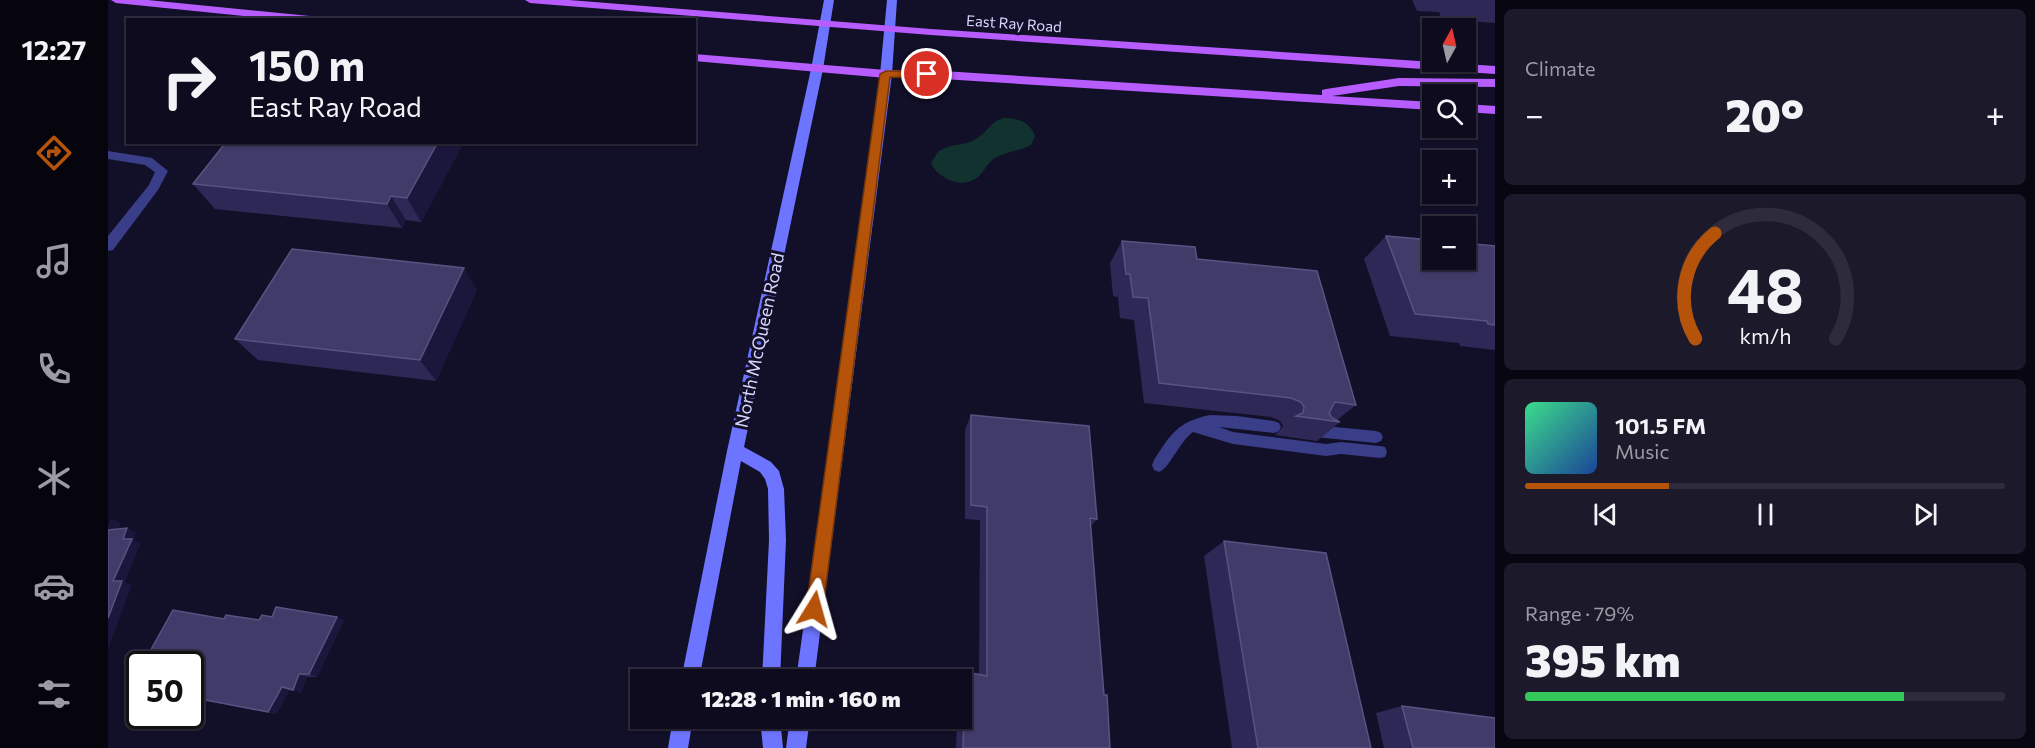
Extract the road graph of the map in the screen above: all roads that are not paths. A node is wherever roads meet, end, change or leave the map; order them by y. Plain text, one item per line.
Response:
1 (116, 0) edge
2 (530, 0) edge
3 (829, 0) edge
4 (892, 0) edge
5 (300, 18) edge
6 (825, 24) junction
7 (889, 29) junction
8 (696, 57) edge
9 (817, 69) junction
10 (1495, 70) edge
11 (886, 74) junction
12 (1495, 84) edge
13 (1296, 97) junction
14 (1422, 105) edge
15 (1476, 109) edge
16 (1495, 110) edge
17 (108, 154) edge
18 (108, 246) edge
19 (1192, 426) junction
20 (1274, 427) dead end
21 (1315, 431) edge
22 (735, 451) junction
23 (1159, 465) dead end
24 (692, 669) edge
25 (771, 669) edge
26 (806, 669) edge
27 (681, 729) edge
28 (771, 729) edge
29 (799, 729) edge
30 (678, 748) edge
31 (773, 748) edge
32 (796, 748) edge

1 - 5 main road
2 - 6 main road, East Ray Road
3 - 6 main road, North McQueen Road
4 - 7 main road
6 - 7 main road, East Ray Road
6 - 9 main road, North McQueen Road
7 - 10 main road, East Ray Road
7 - 11 main road
8 - 9 main road
9 - 11 main road
9 - 22 main road, North McQueen Road
11 - 13 main road
11 - 26 main road
12 - 13 main road
13 - 14 main road
15 - 16 main road
17 - 18 street
19 - 20 lane
19 - 21 lane
19 - 23 lane
22 - 24 main road, North McQueen Road
22 - 25 main road
27 - 30 main road
28 - 31 main road
29 - 32 main road

